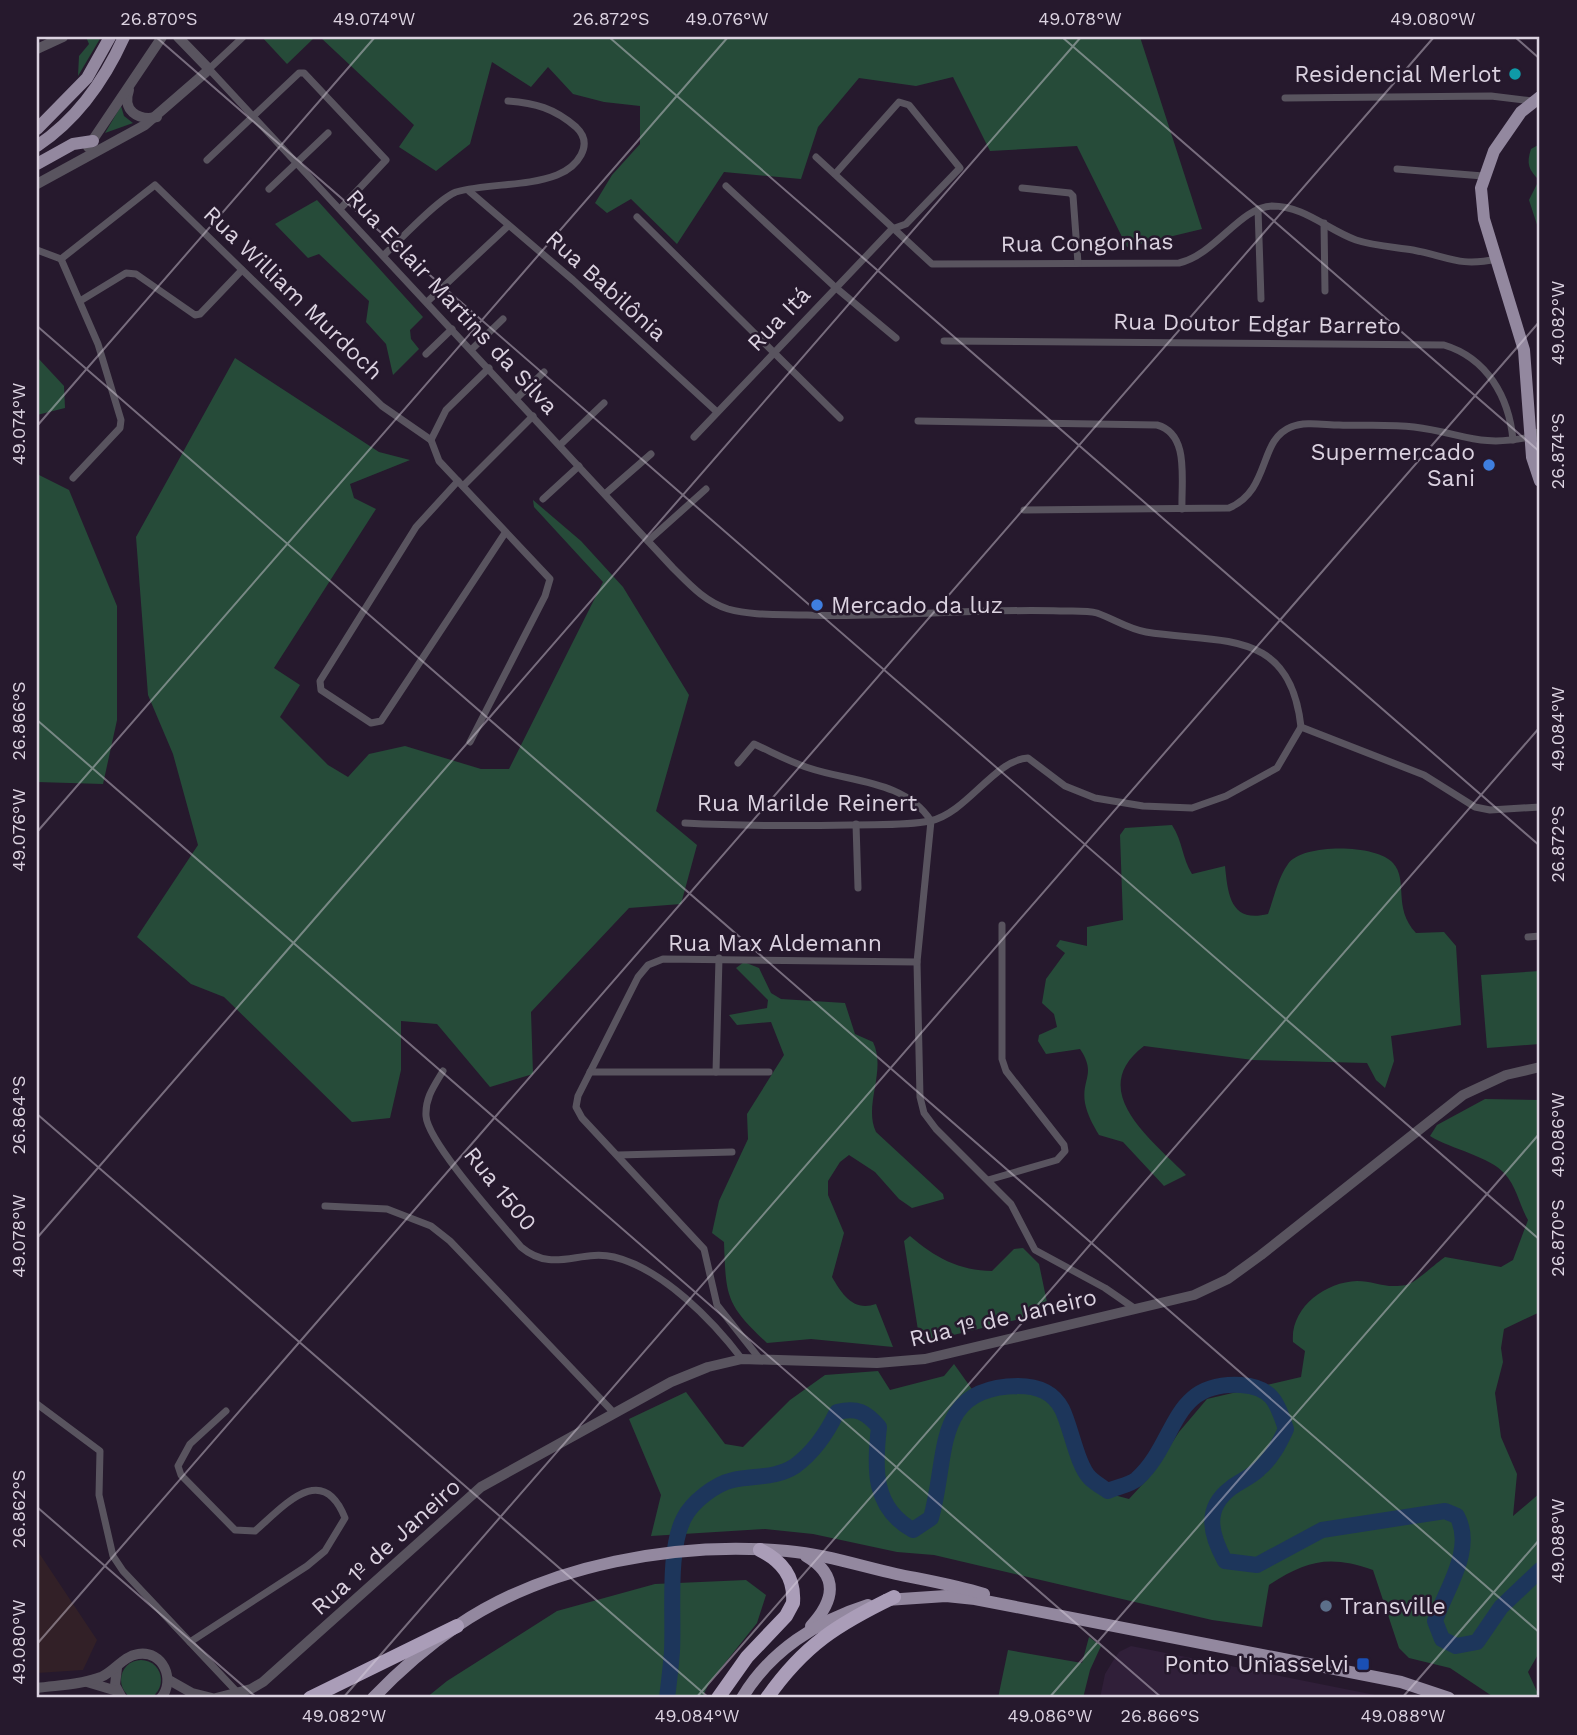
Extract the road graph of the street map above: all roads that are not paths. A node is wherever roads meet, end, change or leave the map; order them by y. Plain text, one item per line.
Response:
1 (63, 37) edge
2 (110, 37) edge
3 (124, 37) edge
4 (153, 37) edge
5 (162, 37) edge
6 (178, 37) edge
7 (243, 37) edge
8 (37, 48) edge
9 (151, 53) junction
10 (209, 69) junction
11 (130, 85) junction
12 (1285, 98) dead end
13 (1536, 99) edge
14 (508, 101) dead end
15 (253, 116) junction
16 (157, 117) junction
17 (37, 130) edge
18 (328, 133) dead end
19 (128, 134) junction
20 (93, 141) junction
21 (37, 145) edge
22 (816, 157) dead end
23 (207, 160) dead end
24 (75, 163) junction
25 (297, 163) junction
26 (37, 164) edge
27 (1397, 169) dead end
28 (835, 174) junction
29 (1483, 176) junction
30 (37, 184) edge
31 (726, 186) dead end
32 (1022, 188) dead end
33 (269, 190) dead end
34 (469, 191) junction
35 (340, 209) junction
36 (1258, 209) junction
37 (637, 217) dead end
38 (1324, 223) junction
39 (508, 226) junction
40 (892, 229) junction
41 (37, 250) edge
42 (384, 255) junction
43 (61, 259) junction
44 (1497, 259) junction
45 (1078, 263) junction
46 (242, 270) junction
47 (835, 288) junction
48 (1325, 290) dead end
49 (1261, 299) dead end
50 (80, 300) junction
51 (427, 302) junction
52 (503, 318) dead end
53 (452, 329) junction
54 (896, 338) dead end
55 (944, 341) dead end
56 (471, 349) junction
57 (774, 352) junction
58 (426, 354) dead end
59 (489, 368) junction
60 (544, 372) dead end
61 (517, 398) junction
62 (604, 403) dead end
63 (716, 411) junction
64 (533, 416) junction
65 (840, 418) dead end
66 (918, 421) dead end
67 (1535, 435) edge
68 (694, 437) dead end
69 (431, 440) junction
70 (1513, 440) junction
71 (560, 445) junction
72 (651, 454) dead end
73 (579, 466) junction
74 (73, 478) dead end
75 (1540, 481) edge
76 (461, 484) junction
77 (706, 489) dead end
78 (605, 494) junction
79 (543, 499) dead end
80 (1182, 509) junction
81 (1024, 510) dead end
82 (505, 533) junction
83 (648, 541) junction
84 (1301, 727) junction
85 (470, 742) dead end
86 (738, 763) dead end
87 (1540, 807) edge
88 (930, 821) junction
89 (685, 823) dead end
90 (856, 824) junction
91 (858, 888) dead end
92 (1002, 925) dead end
93 (1540, 936) edge
94 (1528, 937) dead end
95 (719, 958) junction
96 (917, 962) junction
97 (1540, 1067) edge
98 (443, 1071) dead end
99 (590, 1072) junction
100 (716, 1072) junction
101 (769, 1072) dead end
102 (732, 1152) dead end
103 (618, 1155) junction
104 (988, 1180) junction
105 (325, 1206) dead end
106 (1134, 1308) junction
107 (759, 1358) junction
108 (742, 1359) junction
109 (37, 1404) edge
110 (226, 1411) dead end
111 (614, 1413) junction
112 (760, 1550) junction
113 (799, 1552) junction
114 (894, 1597) junction
115 (1044, 1613) junction
116 (457, 1626) junction
117 (806, 1632) junction
118 (190, 1642) junction
119 (117, 1668) junction
120 (169, 1680) junction
121 (87, 1682) junction
122 (37, 1688) edge
123 (238, 1693) junction
124 (119, 1695) edge
125 (162, 1698) edge
126 (214, 1698) edge
127 (310, 1698) edge
128 (373, 1698) edge
129 (718, 1698) edge
130 (742, 1698) edge
131 (767, 1698) edge
132 (1449, 1698) edge

1 - 8 street
2 - 17 main road
3 - 21 main road
4 - 9 street
5 - 9 street
6 - 10 street, Rua Eclair Martins da Silva
7 - 10 street
9 - 11 street
10 - 15 street, Rua Eclair Martins da Silva
10 - 16 street
11 - 16 street
11 - 20 street
12 - 13 street
13 - 29 main road
14 - 34 street
15 - 23 street
15 - 25 street, Rua Eclair Martins da Silva
15 - 35 street
16 - 19 street
18 - 25 street
19 - 20 street
19 - 24 street
20 - 24 street
20 - 26 main road
22 - 28 street, Rua Congonhas
24 - 30 street
25 - 33 street
25 - 35 street, Rua Eclair Martins da Silva
27 - 29 street
28 - 40 street, Rua Congonhas
28 - 40 street, Rua Itá
29 - 44 main road
31 - 47 street
32 - 45 street
34 - 39 street, Rua Babilônia
34 - 42 street
35 - 42 street, Rua Eclair Martins da Silva
36 - 38 street
36 - 45 street, Rua Congonhas
36 - 49 street
37 - 57 street
38 - 44 street
38 - 48 street
39 - 51 street
39 - 63 street, Rua Babilônia
40 - 45 street, Rua Congonhas
40 - 47 street, Rua Itá
41 - 43 street
42 - 51 street, Rua Eclair Martins da Silva
43 - 46 street, Rua William Murdoch
43 - 50 street
44 - 67 main road
46 - 50 street
46 - 69 street, Rua William Murdoch
47 - 54 street
47 - 57 street, Rua Itá
50 - 74 street
51 - 53 street, Rua Eclair Martins da Silva
52 - 56 street
53 - 56 street, Rua Eclair Martins da Silva
53 - 58 street
55 - 70 street, Rua Doutor Edgar Barreto
56 - 59 street, Rua Eclair Martins da Silva
57 - 63 street, Rua Itá
57 - 65 street
59 - 61 street, Rua Eclair Martins da Silva
59 - 69 street
60 - 61 street
61 - 64 street, Rua Eclair Martins da Silva
62 - 71 street
63 - 68 street, Rua Itá
64 - 71 street, Rua Eclair Martins da Silva
64 - 76 street
66 - 80 street
67 - 70 street
67 - 75 main road
69 - 76 street
70 - 80 street
71 - 73 street, Rua Eclair Martins da Silva
72 - 78 street
73 - 78 street, Rua Eclair Martins da Silva
73 - 79 street
76 - 82 street
76 - 82 street
77 - 83 street
78 - 83 street, Rua Eclair Martins da Silva
80 - 81 street
82 - 85 street
83 - 84 street, Rua Eclair Martins da Silva
84 - 87 street
84 - 88 street
86 - 88 street
88 - 90 street, Rua Marilde Reinert
88 - 96 street
89 - 90 street, Rua Marilde Reinert
90 - 91 street
92 - 104 street
93 - 94 street
95 - 96 street, Rua Max Aldemann
95 - 99 street, Rua Max Aldemann
95 - 100 street
96 - 104 street
97 - 106 street, Rua 1º de Janeiro
98 - 108 street, Rua 1500
99 - 100 street
99 - 103 street, Rua Max Aldemann
100 - 101 street
102 - 103 street
103 - 107 street, Rua Max Aldemann
104 - 106 street
105 - 111 street
106 - 107 street, Rua 1º de Janeiro
107 - 108 street, Rua 1º de Janeiro
108 - 111 street, Rua 1º de Janeiro
109 - 118 street
110 - 118 street
111 - 123 street, Rua 1º de Janeiro
112 - 113 main road
112 - 116 main road
112 - 129 highway
113 - 115 main road
113 - 117 main road
114 - 115 main road
114 - 117 main road
114 - 131 highway
115 - 132 main road
116 - 127 highway
116 - 128 main road
117 - 130 main road
118 - 123 street
119 - 120 street
119 - 121 street
119 - 124 street
120 - 125 street
120 - 126 street, Rua 1º de Janeiro
121 - 122 street
121 - 124 street
123 - 126 street, Rua 1º de Janeiro

